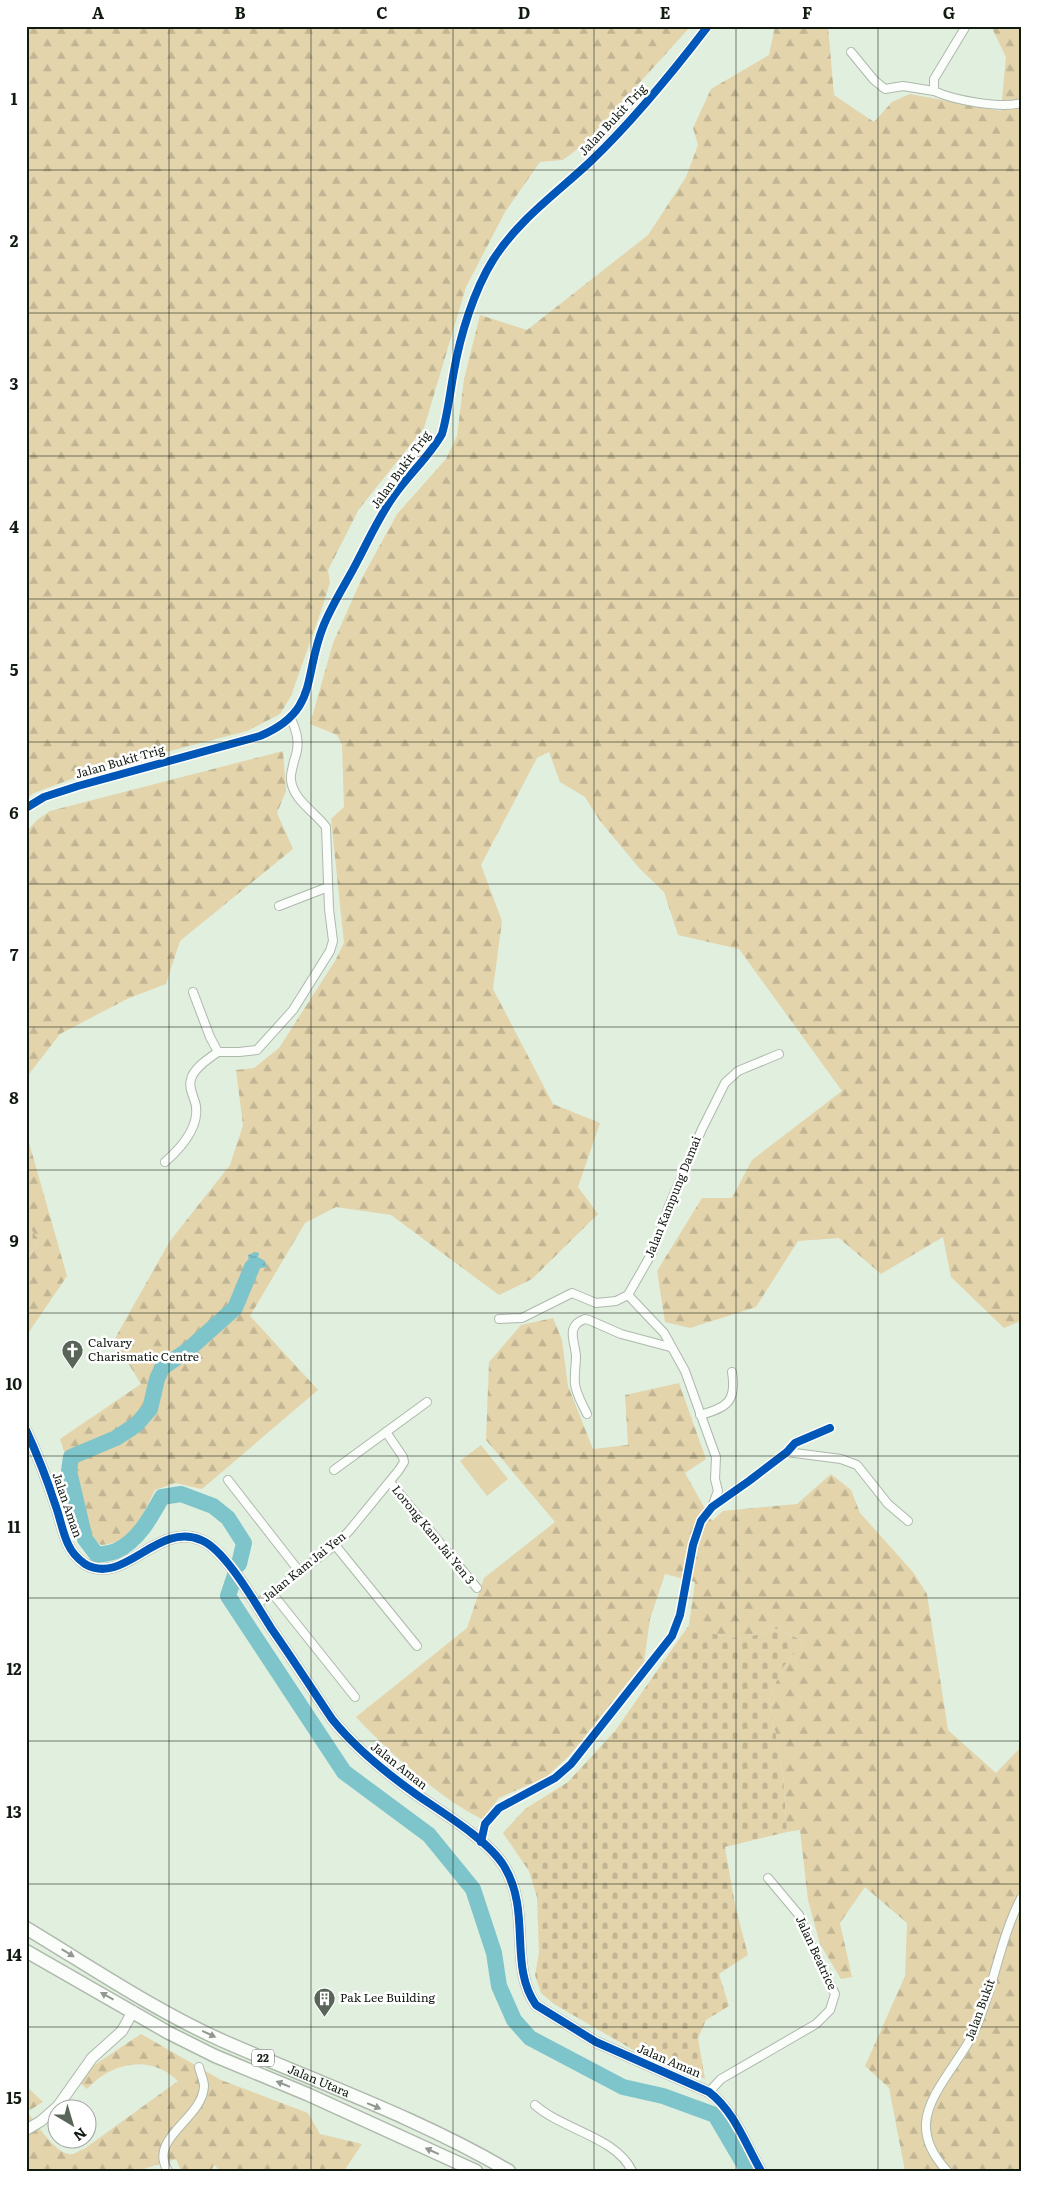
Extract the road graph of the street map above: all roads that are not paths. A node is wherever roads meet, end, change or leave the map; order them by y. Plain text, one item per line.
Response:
1 (708, 26) edge
2 (966, 26) edge
3 (852, 52) dead end
4 (934, 91) junction
5 (1021, 103) edge
6 (290, 719) junction
7 (26, 808) edge
8 (328, 888) junction
9 (279, 906) dead end
10 (193, 992) dead end
11 (218, 1052) junction
12 (779, 1054) dead end
13 (166, 1162) dead end
14 (628, 1295) junction
15 (499, 1319) dead end
16 (670, 1347) junction
17 (732, 1372) dead end
18 (427, 1402) dead end
19 (587, 1414) dead end
20 (700, 1414) junction
21 (830, 1428) dead end
22 (26, 1430) edge
23 (386, 1432) junction
24 (788, 1452) junction
25 (334, 1470) dead end
26 (228, 1480) dead end
27 (390, 1482) junction
28 (712, 1507) junction
29 (908, 1521) dead end
30 (335, 1545) junction
31 (299, 1571) junction
32 (477, 1588) dead end
33 (272, 1593) junction
34 (256, 1605) junction
35 (417, 1646) dead end
36 (355, 1698) dead end
37 (481, 1842) junction
38 (768, 1878) dead end
39 (1021, 1898) edge
40 (26, 1928) edge
41 (26, 1951) edge
42 (134, 2011) junction
43 (199, 2067) dead end
44 (709, 2092) junction
45 (535, 2105) dead end
46 (26, 2130) edge
47 (168, 2171) edge
48 (476, 2171) edge
49 (509, 2171) edge
50 (632, 2171) edge
51 (761, 2171) edge
52 (946, 2171) edge

1 - 6 street, Jalan Bukit Trig
2 - 4 street
3 - 4 street
4 - 5 street
6 - 7 street, Jalan Bukit Trig
6 - 8 street
8 - 9 street
8 - 11 street
10 - 11 street
11 - 13 street
12 - 14 street, Jalan Kampung Damai
14 - 15 street
14 - 16 street
16 - 19 street
16 - 20 street
17 - 20 street
18 - 23 street
20 - 28 street
21 - 24 street
22 - 34 street, Jalan Aman
23 - 25 street
23 - 27 street, Jalan Kam Jai Yen
24 - 28 street
24 - 29 street
26 - 31 street
27 - 30 street, Jalan Kam Jai Yen
27 - 32 street, Lorong Kam Jai Yen 3
28 - 37 street
30 - 31 street, Jalan Kam Jai Yen
30 - 35 street
31 - 33 street, Jalan Kam Jai Yen
33 - 34 street, Jalan Kam Jai Yen
33 - 36 street
34 - 37 street, Jalan Aman
37 - 44 street, Jalan Aman
38 - 44 street, Jalan Beatrice
39 - 52 street, Jalan Bukit
40 -> 49 highway, Jalan Utara / 22
42 -> 41 highway, Jalan Utara / 22
42 - 46 street
48 -> 42 highway, Jalan Utara / 22
43 - 47 street
44 - 51 street, Jalan Aman
45 - 50 street

